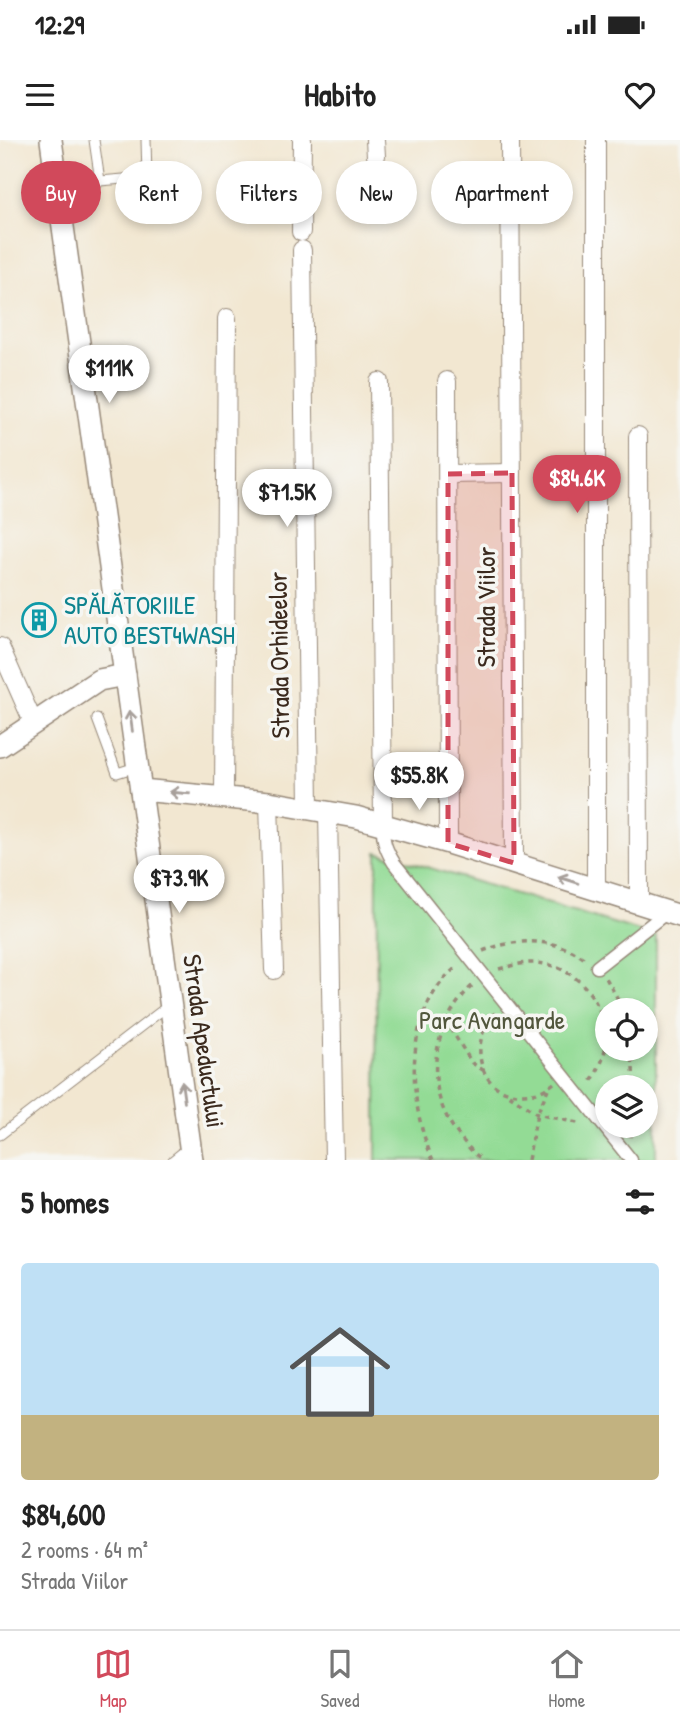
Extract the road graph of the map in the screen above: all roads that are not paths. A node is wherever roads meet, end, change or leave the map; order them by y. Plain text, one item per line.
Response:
1 (51, 140) edge
2 (94, 140) edge
3 (146, 140) edge
4 (302, 140) edge
5 (510, 140) edge
6 (596, 140) edge
7 (54, 161) edge
8 (97, 161) edge
9 (101, 181) edge
10 (63, 224) edge
11 (301, 232) dead end
12 (302, 250) dead end
13 (227, 318) dead end
14 (447, 381) dead end
15 (379, 382) dead end
16 (638, 436) dead end
17 (512, 473) junction
18 (448, 474) junction
19 (0, 647) edge
20 (125, 675) junction
21 (97, 719) dead end
22 (33, 722) junction
23 (0, 746) edge
24 (138, 767) junction
25 (141, 790) junction
26 (224, 797) junction
27 (269, 802) junction
28 (318, 809) junction
29 (383, 824) junction
30 (447, 843) junction
31 (514, 863) junction
32 (596, 889) junction
33 (639, 903) junction
34 (673, 914) edge
35 (597, 967) road end
36 (274, 970) dead end
37 (170, 1004) junction
38 (0, 1135) edge
39 (191, 1153) edge
40 (173, 1160) edge
41 (334, 1160) edge
42 (631, 1160) edge

1 - 7 street, Strada Apeductului
2 - 8 lane
3 - 9 lane
4 - 11 street
5 - 17 street, Strada Viilor
6 - 32 street
10 - 20 street, Strada Apeductului
12 - 28 street, Strada Orhideelor
13 - 26 street, Strada Orhideelor
14 - 18 street
15 - 29 street
16 - 33 street
17 - 18 street
17 - 31 street, Strada Viilor
18 - 30 street
19 - 22 street
20 - 22 street
24 -> 20 street, Strada Apeductului
21 - 24 lane
22 - 23 street
24 - 25 street, Strada Apeductului
26 -> 25 street
25 - 37 street, Strada Apeductului
26 - 27 street
27 - 28 street
27 - 36 street
28 - 29 street
28 - 41 street, Strada Orhideelor
29 - 30 street
29 - 42 street
30 - 31 street
32 -> 31 street
32 - 33 street
33 - 34 street
34 - 35 street
37 - 38 lane
39 -> 37 street, Strada Apeductului
39 - 40 lane

